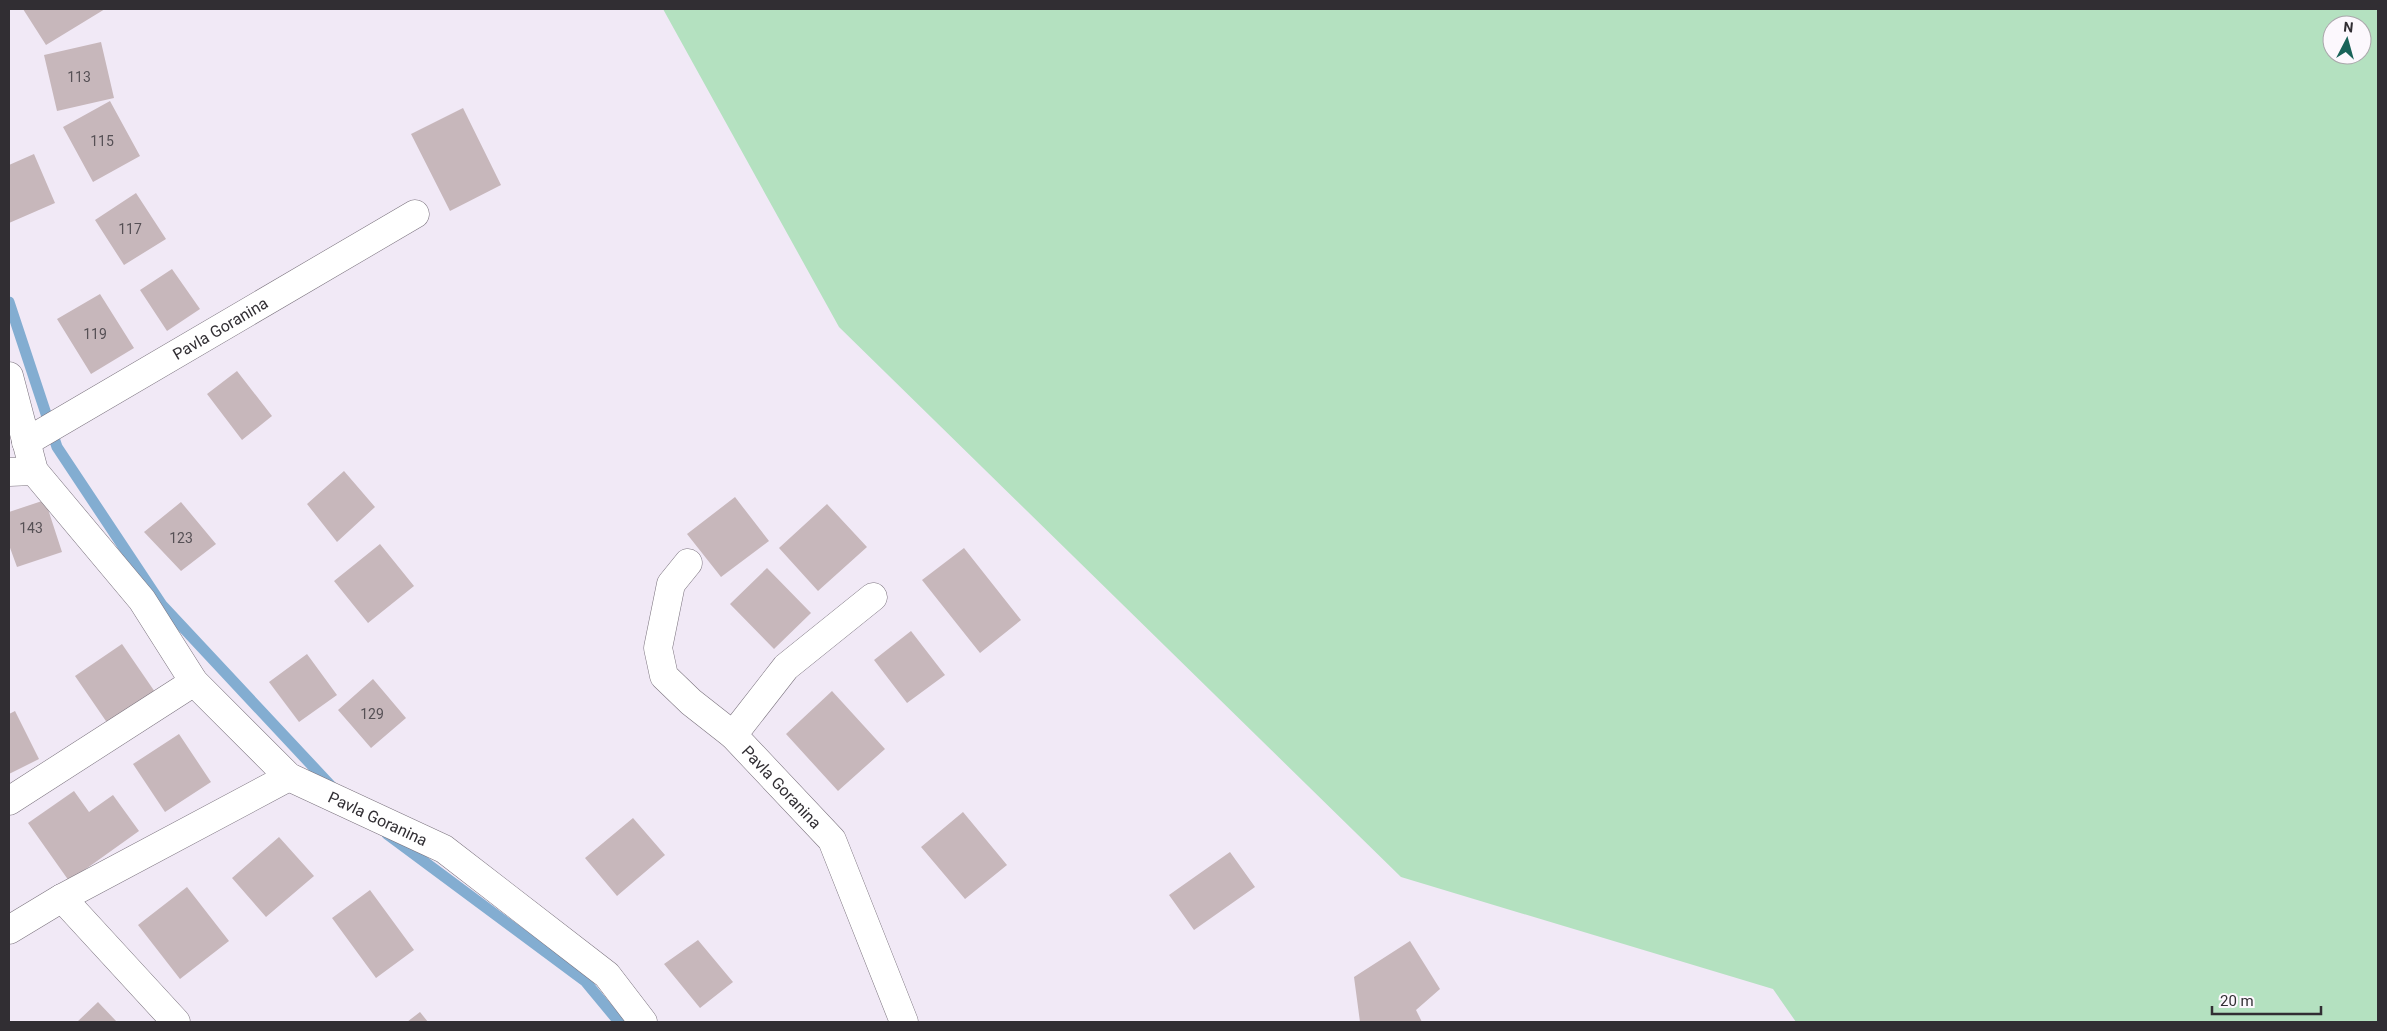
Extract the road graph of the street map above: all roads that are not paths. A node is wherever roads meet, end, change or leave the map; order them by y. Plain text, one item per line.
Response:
1 (415, 214) dead end
2 (9, 376) edge
3 (26, 442) junction
4 (21, 472) edge
5 (688, 563) dead end
6 (873, 597) dead end
7 (194, 682) junction
8 (733, 735) junction
9 (289, 777) junction
10 (9, 801) edge
11 (62, 898) junction
12 (9, 930) edge
13 (176, 1022) edge
14 (643, 1022) edge
15 (904, 1022) edge

1 - 3 street, Pavla Goranina
2 - 3 street, Pavla Goranina
3 - 4 street, Pavla Goranina
4 - 7 street, Pavla Goranina
5 - 8 street
6 - 8 street, Pavla Goranina
7 - 9 street, Pavla Goranina
7 - 10 street
8 - 15 street, Pavla Goranina
9 - 11 street
9 - 14 street, Pavla Goranina
11 - 12 street
11 - 13 street

